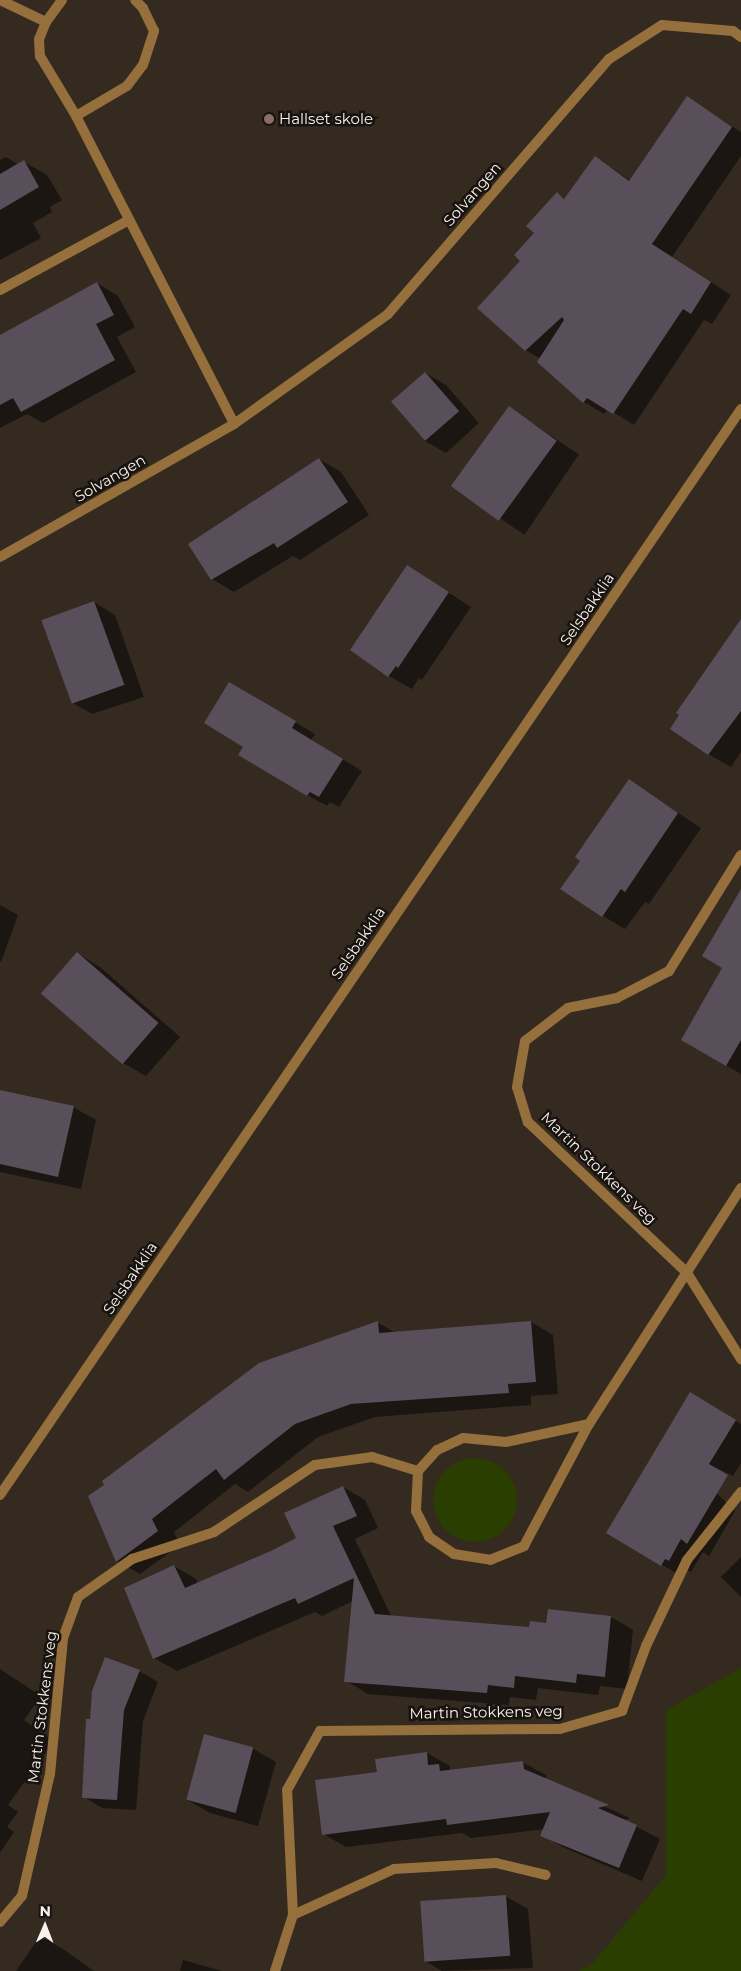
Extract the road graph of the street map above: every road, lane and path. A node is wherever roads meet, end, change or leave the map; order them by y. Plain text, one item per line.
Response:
1 (0, 0) edge
2 (62, 0) edge
3 (135, 0) edge
4 (46, 22) junction
5 (741, 37) edge
6 (76, 116) junction
7 (127, 221) junction
8 (0, 290) edge
9 (741, 409) edge
10 (234, 424) junction
11 (0, 557) edge
12 (741, 855) edge
13 (741, 1188) edge
14 (687, 1273) junction
15 (741, 1359) edge
16 (588, 1424) junction
17 (418, 1471) junction
18 (741, 1492) edge
19 (0, 1494) edge
20 (546, 1875) dead end
21 (293, 1915) junction
22 (0, 1922) edge
23 (274, 1971) edge

1 - 4 street
2 - 4 street
3 - 6 street
4 - 6 street
5 - 10 street, Solvangen
6 - 7 street
7 - 8 street
7 - 10 street
9 - 19 street, Selsbakklia
10 - 11 street, Solvangen
12 - 14 street, Martin Stokkens veg
13 - 14 street
14 - 15 street, Martin Stokkens veg
14 - 16 street
16 - 17 street
16 - 17 street
17 - 22 street, Martin Stokkens veg
18 - 21 street, Martin Stokkens veg
20 - 21 street
21 - 23 street, Martin Stokkens veg

